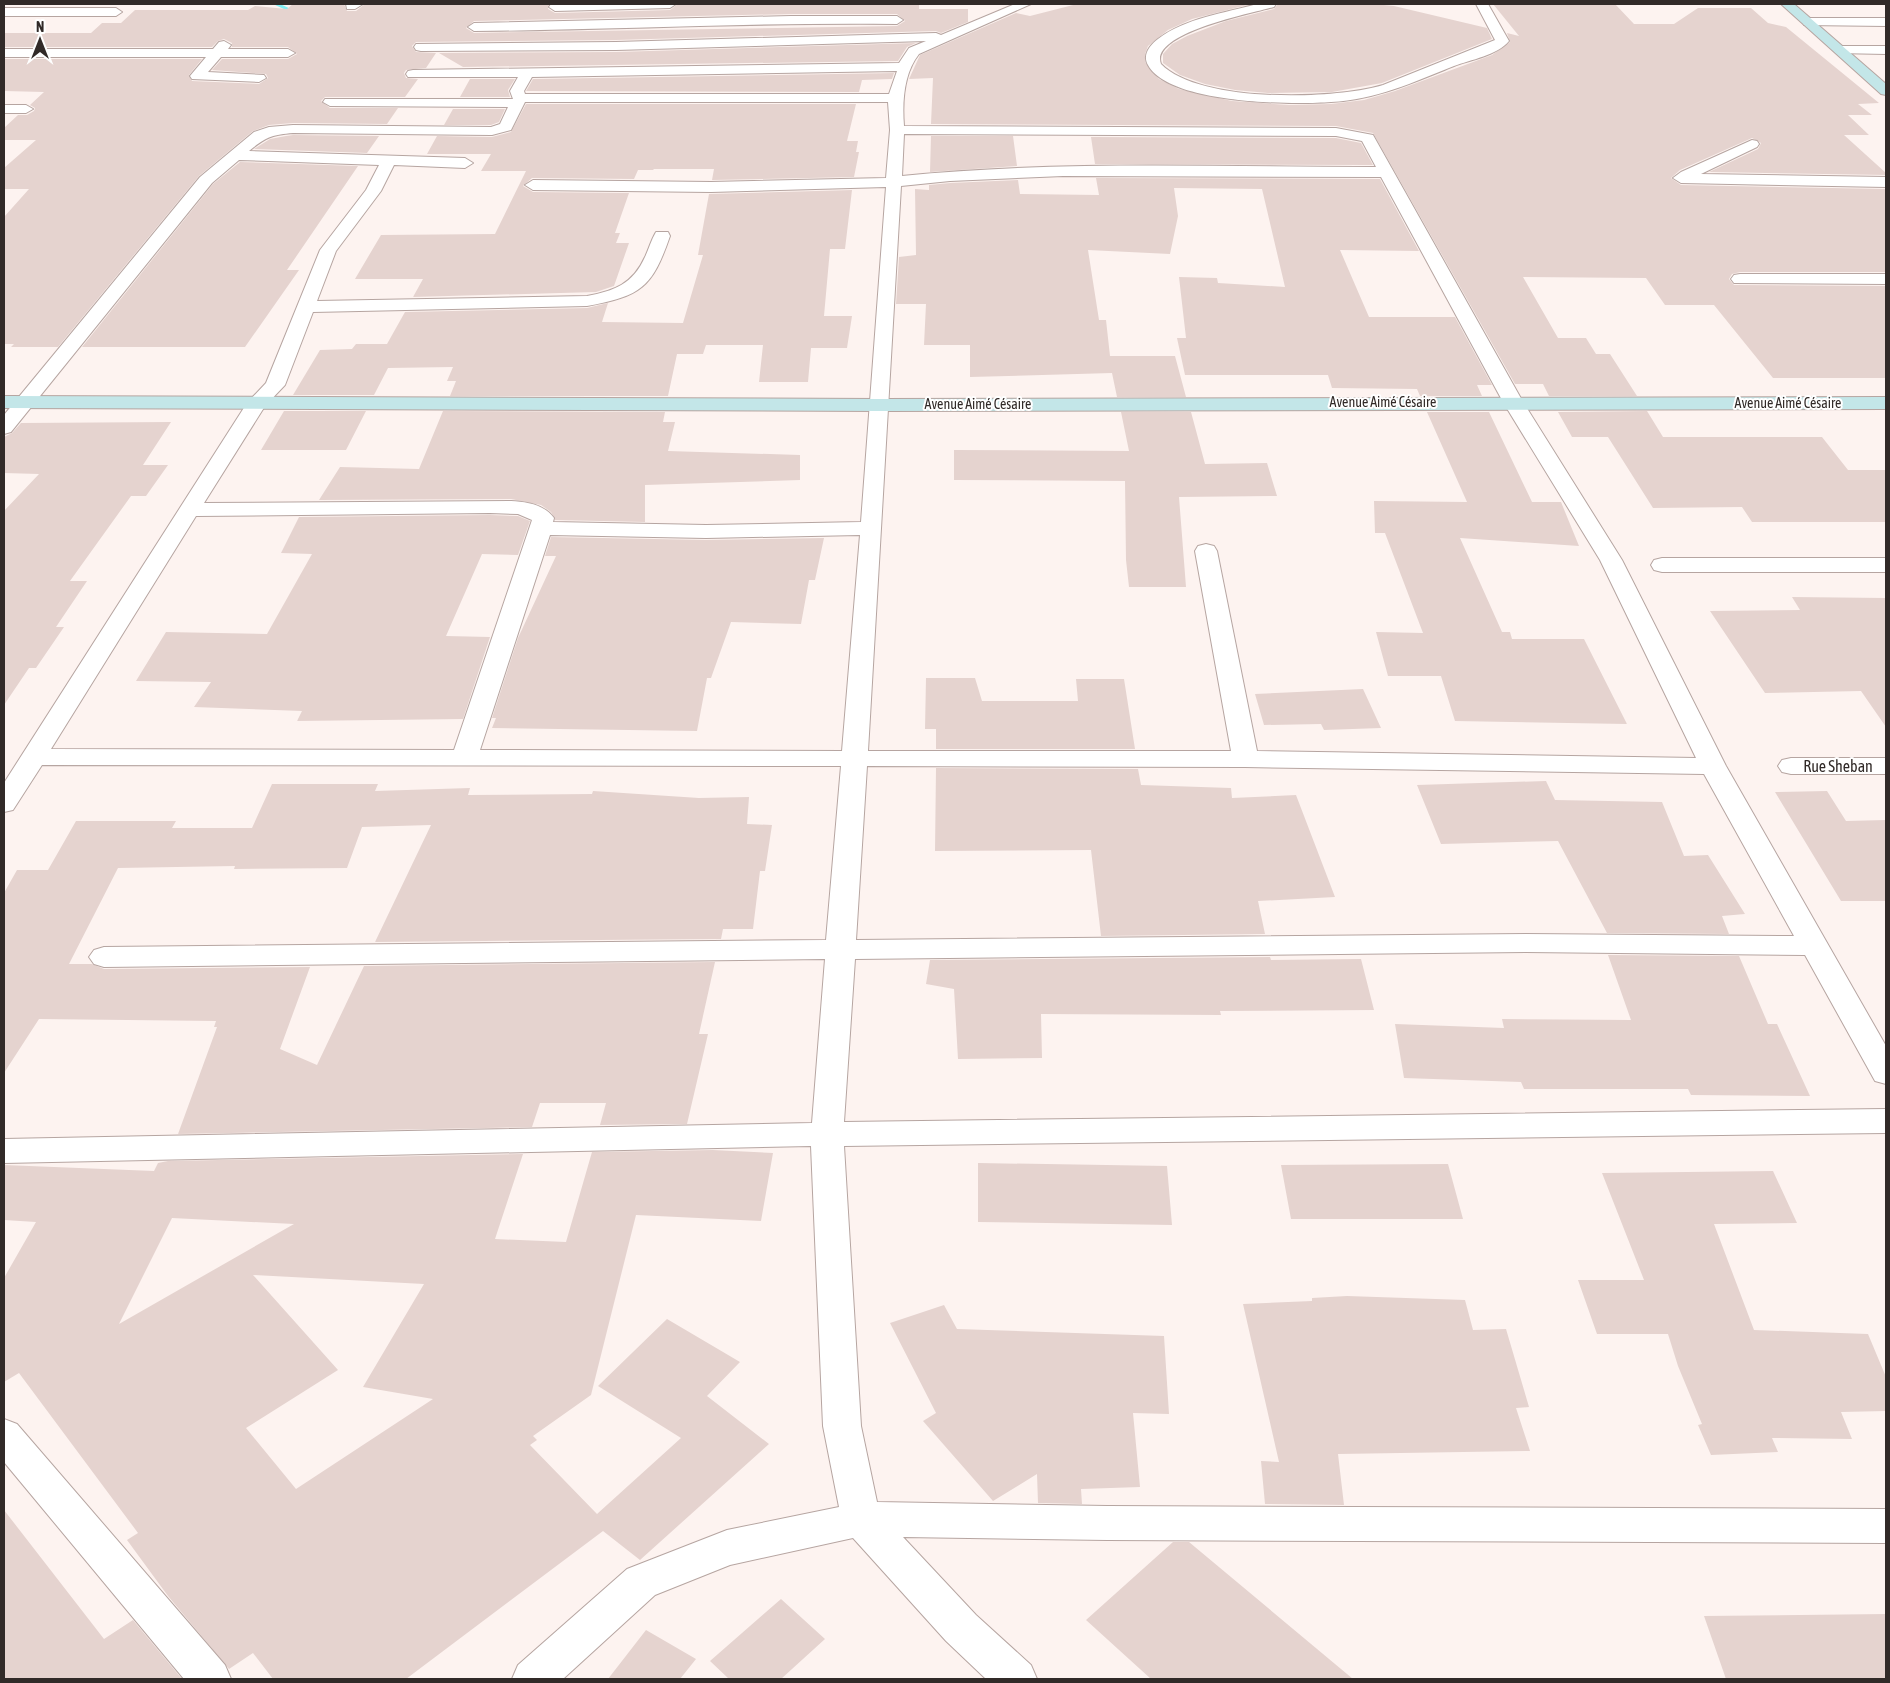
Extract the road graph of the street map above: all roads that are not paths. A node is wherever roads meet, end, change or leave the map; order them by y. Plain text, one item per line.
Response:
1 (670, 4) edge
2 (809, 4) edge
3 (1025, 4) edge
4 (1270, 4) edge
5 (1482, 4) edge
6 (1787, 4) edge
7 (639, 6) junction
8 (555, 7) dead end
9 (4, 12) edge
10 (116, 12) dead end
11 (806, 19) junction
12 (914, 20) dead end
13 (954, 20) dead end
14 (983, 20) junction
15 (1809, 22) junction
16 (1886, 22) edge
17 (655, 24) junction
18 (474, 27) dead end
19 (237, 34) dead end
20 (947, 37) junction
21 (659, 44) junction
22 (421, 47) dead end
23 (1841, 50) junction
24 (1886, 50) edge
25 (4, 53) edge
26 (216, 53) junction
27 (288, 53) dead end
28 (906, 67) junction
29 (653, 71) junction
30 (527, 73) junction
31 (413, 74) dead end
32 (259, 78) dead end
33 (1886, 91) edge
34 (896, 98) junction
35 (519, 101) junction
36 (330, 102) dead end
37 (4, 109) edge
38 (26, 109) dead end
39 (897, 130) junction
40 (1752, 144) dead end
41 (237, 156) junction
42 (390, 159) junction
43 (465, 163) dead end
44 (1388, 172) junction
45 (894, 182) junction
46 (1886, 182) edge
47 (533, 185) dead end
48 (662, 236) dead end
49 (1740, 279) dead end
50 (1886, 279) edge
51 (305, 307) junction
52 (4, 402) edge
53 (25, 402) junction
54 (257, 402) junction
55 (1513, 402) junction
56 (1886, 403) edge
57 (880, 405) junction
58 (4, 428) edge
59 (189, 510) junction
60 (540, 528) junction
61 (870, 528) junction
62 (1206, 551) dead end
63 (1886, 564) edge
64 (1662, 565) dead end
65 (35, 757) junction
66 (464, 758) junction
67 (854, 759) junction
68 (1245, 759) junction
69 (1713, 766) junction
70 (1790, 766) dead end
71 (1886, 766) edge
72 (4, 804) edge
73 (1814, 946) junction
74 (839, 948) junction
75 (104, 957) dead end
76 (1886, 1073) edge
77 (1886, 1120) edge
78 (827, 1134) junction
79 (4, 1151) edge
80 (4, 1434) edge
81 (861, 1519) junction
82 (1886, 1526) edge
83 (210, 1679) edge
84 (534, 1679) edge
85 (1016, 1679) edge

1 - 7 street
2 - 11 street
3 - 14 street
4 - 5 street
6 - 15 street
7 - 8 street
7 - 17 street
9 - 10 street
11 - 12 street
11 - 17 street
13 - 14 street
14 - 20 street
15 - 16 street
15 - 23 street
17 - 18 street
17 - 21 street
19 - 26 street
20 - 21 street
20 - 28 street
21 - 22 street
21 - 29 street
23 - 24 street
23 - 33 street
25 - 26 street
26 - 27 street
26 - 32 street
28 - 29 street
28 - 34 street
29 - 30 street
30 - 31 street
30 - 35 street
34 - 35 street
34 - 39 street
35 - 36 street
35 - 41 street
37 - 38 street
39 - 44 street
39 - 45 street
40 - 46 street
41 - 42 street
41 - 53 street
42 - 43 street
42 - 51 street
44 - 45 street
44 - 55 street
45 - 47 street
45 - 57 street
48 - 51 street
49 - 50 street
51 - 54 street
52 - 53 street, Avenue Aimé Césaire
53 - 54 street, Avenue Aimé Césaire
53 - 58 street
54 - 57 street, Avenue Aimé Césaire
54 - 59 street
55 - 56 street, Avenue Aimé Césaire
55 - 57 street, Avenue Aimé Césaire
55 - 69 street
57 - 61 street
59 - 60 street
59 - 65 street
60 - 61 street
60 - 66 street
61 - 67 street
62 - 68 street
63 - 64 street
65 - 66 street
65 - 72 street
66 - 67 street
67 - 68 street
67 - 74 street
68 - 69 street
69 - 73 street
70 - 71 street, Rue Sheban
73 - 74 street
73 - 76 street
74 - 75 street
74 - 78 street
77 - 78 street
78 - 79 street
78 - 81 street
80 - 83 street
81 - 82 street
81 - 84 street
81 - 85 street

